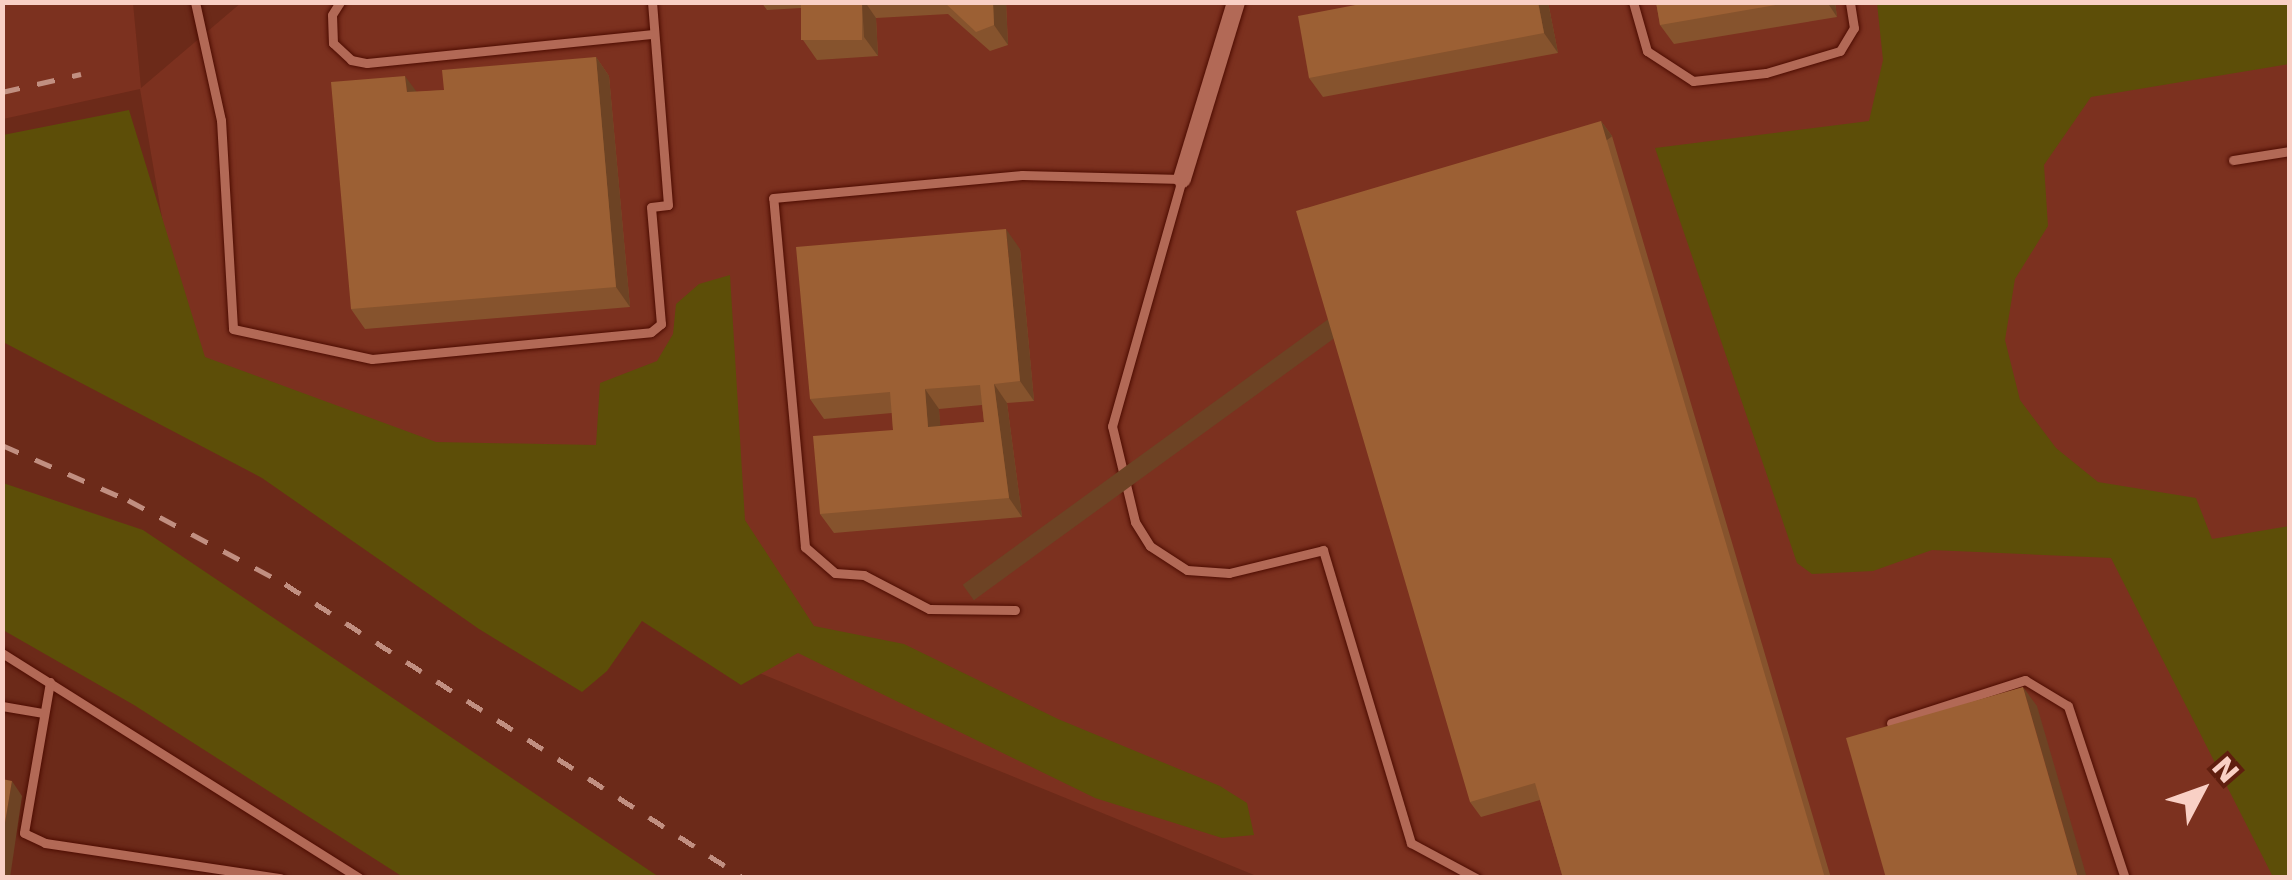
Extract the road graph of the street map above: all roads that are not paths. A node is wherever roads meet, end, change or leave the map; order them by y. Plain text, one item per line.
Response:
1 (196, 2) edge
2 (340, 2) edge
3 (652, 2) edge
4 (1236, 2) edge
5 (1633, 2) edge
6 (1850, 2) edge
7 (654, 34) junction
8 (2290, 151) edge
9 (2233, 160) dead end
10 (1182, 179) junction
11 (1014, 610) dead end
12 (2, 653) edge
13 (50, 682) junction
14 (2, 706) edge
15 (43, 713) junction
16 (1890, 723) edge
17 (280, 878) edge
18 (359, 878) edge
19 (1476, 878) edge
20 (2125, 878) edge

1 - 7 lane
2 - 7 lane
3 - 7 lane
4 - 10 street
5 - 6 lane
8 - 9 lane
10 - 11 lane
10 - 19 lane
12 - 13 lane
13 - 15 lane
13 - 18 lane
14 - 15 lane
15 - 17 lane
16 - 20 lane

